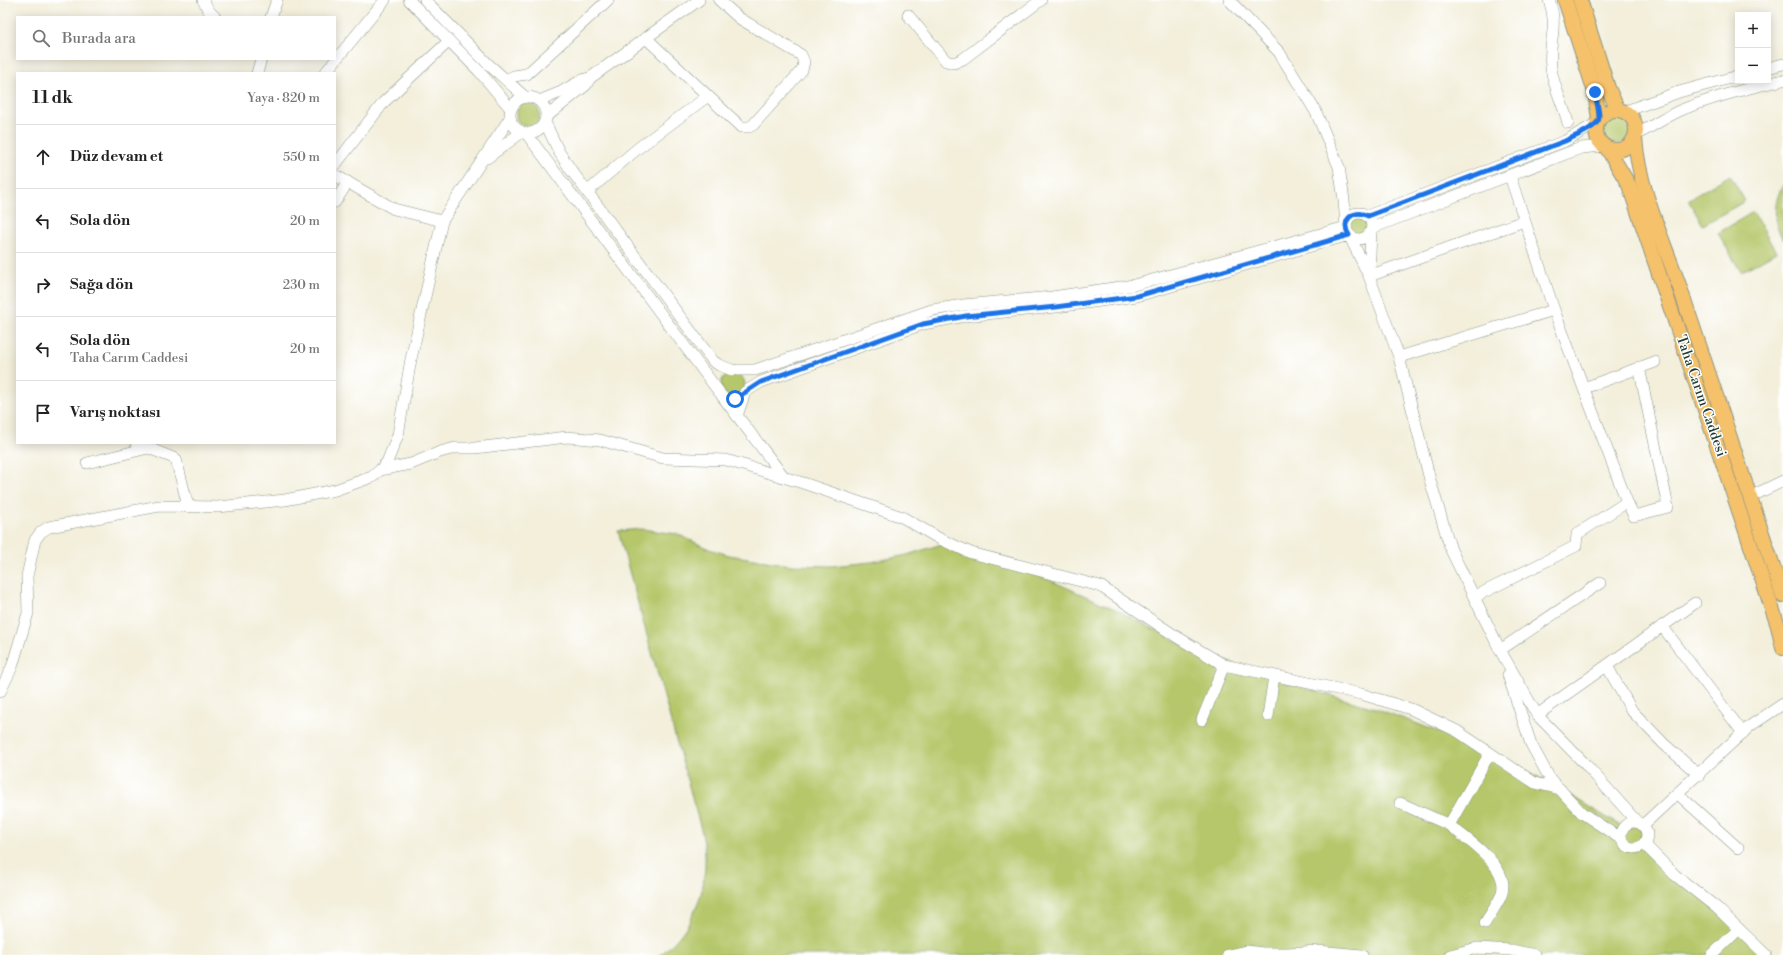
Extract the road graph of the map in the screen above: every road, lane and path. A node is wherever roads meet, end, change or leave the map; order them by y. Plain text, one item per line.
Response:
1 (203, 0) edge
2 (277, 0) edge
3 (385, 0) edge
4 (409, 0) edge
5 (426, 0) edge
6 (608, 0) edge
7 (699, 0) edge
8 (719, 0) edge
9 (1041, 0) edge
10 (1229, 0) edge
11 (1548, 0) edge
12 (1565, 0) edge
13 (1580, 0) edge
14 (908, 15) dead end
15 (214, 16) edge
16 (271, 16) edge
17 (646, 38) junction
18 (449, 41) junction
19 (336, 59) edge
20 (261, 60) edge
21 (335, 60) edge
22 (1783, 64) edge
23 (1771, 67) edge
24 (257, 72) edge
25 (325, 72) edge
26 (1735, 77) edge
27 (590, 78) junction
28 (506, 80) junction
29 (1783, 80) edge
30 (708, 96) junction
31 (525, 97) junction
32 (539, 101) junction
33 (1621, 111) junction
34 (511, 113) junction
35 (546, 120) junction
36 (1598, 121) junction
37 (1568, 123) dead end
38 (524, 133) junction
39 (1635, 136) junction
40 (1605, 147) junction
41 (480, 163) junction
42 (336, 164) edge
43 (336, 176) edge
44 (1510, 176) junction
45 (348, 182) junction
46 (587, 192) junction
47 (336, 200) edge
48 (1344, 200) junction
49 (1366, 215) junction
50 (442, 221) junction
51 (1524, 221) junction
52 (1372, 230) junction
53 (1347, 231) junction
54 (1369, 276) junction
55 (1554, 310) junction
56 (1399, 357) junction
57 (1656, 362) dead end
58 (1640, 367) junction
59 (734, 370) junction
60 (1584, 388) junction
61 (745, 392) junction
62 (721, 394) junction
63 (737, 416) junction
64 (138, 444) edge
65 (148, 448) junction
66 (87, 464) dead end
67 (380, 470) junction
68 (784, 477) junction
69 (1783, 481) edge
70 (1750, 497) junction
71 (1627, 502) junction
72 (188, 506) junction
73 (1600, 583) dead end
74 (1783, 596) edge
75 (1474, 597) junction
76 (1694, 603) dead end
77 (1662, 626) junction
78 (1783, 648) edge
79 (1500, 650) junction
80 (1224, 665) junction
81 (1607, 666) junction
82 (1274, 676) junction
83 (0, 692) edge
84 (1783, 704) edge
85 (1537, 715) junction
86 (1268, 716) dead end
87 (1202, 720) dead end
88 (1743, 733) junction
89 (1490, 753) junction
90 (1699, 775) junction
91 (1560, 789) junction
92 (1678, 794) junction
93 (1400, 803) dead end
94 (1640, 823) junction
95 (1449, 825) junction
96 (1621, 839) junction
97 (1644, 844) junction
98 (1738, 848) dead end
99 (1485, 923) dead end
100 (1739, 929) junction
101 (1228, 955) edge
102 (1362, 955) edge
103 (1450, 955) edge
104 (1534, 955) edge
105 (1712, 955) edge
106 (1766, 955) edge

1 - 15 street
2 - 16 street
3 - 19 street
4 - 18 street
5 - 28 street
6 - 28 street
7 - 17 street
8 - 30 street
9 - 14 street
10 - 48 street
11 - 37 street
12 - 36 main road
13 - 33 main road
17 - 27 street
17 - 30 street
18 - 34 street
18 - 42 street
20 - 24 street
21 - 25 street
22 - 23 street
26 - 33 street
27 - 32 street
27 - 35 street
28 - 31 street
29 - 39 street
30 - 46 street
31 - 32 street
31 - 34 street
32 - 35 street
33 - 36 main road
33 - 39 main road
34 - 38 street
34 - 41 street
35 - 38 street
35 - 46 street
36 - 40 main road
36 - 49 street
38 - 41 street
38 - 62 street
39 - 40 main road
39 - 70 main road, Taha Carım Caddesi
40 - 44 street
40 - 78 main road, Taha Carım Caddesi
41 - 50 street
43 - 45 street
44 - 51 street
44 - 52 street
45 - 47 street
45 - 50 street
46 - 59 street
48 - 49 street
48 - 53 street
49 - 52 street
49 - 53 street
50 - 67 street
51 - 54 street
51 - 55 street
52 - 53 street
52 - 54 street
53 - 54 street
53 - 59 street
53 - 61 street
54 - 56 street
55 - 56 street
55 - 60 street
56 - 75 street
57 - 58 street
58 - 60 street
58 - 71 street
59 - 61 street
59 - 62 street
60 - 71 street
61 - 62 street
61 - 63 street
62 - 63 street
63 - 68 street
64 - 65 street
65 - 66 street
65 - 72 street
67 - 68 street
67 - 72 street
68 - 80 street
69 - 70 street
70 - 74 main road, Taha Carım Caddesi
71 - 75 street
72 - 83 street
73 - 79 street
75 - 79 street
76 - 77 street
77 - 81 street
77 - 88 street
79 - 85 street
79 - 91 street
80 - 82 street
80 - 87 street
81 - 85 street
81 - 90 street
82 - 86 street
82 - 89 street
84 - 88 street
85 - 94 street
88 - 90 street
89 - 91 street
89 - 95 street
90 - 92 street
91 - 96 street
92 - 94 street
92 - 98 street
93 - 95 street
94 - 96 street
94 - 97 street
95 - 99 street
96 - 97 street
97 - 100 street
100 - 105 street
100 - 106 street
101 - 102 street
103 - 104 street

